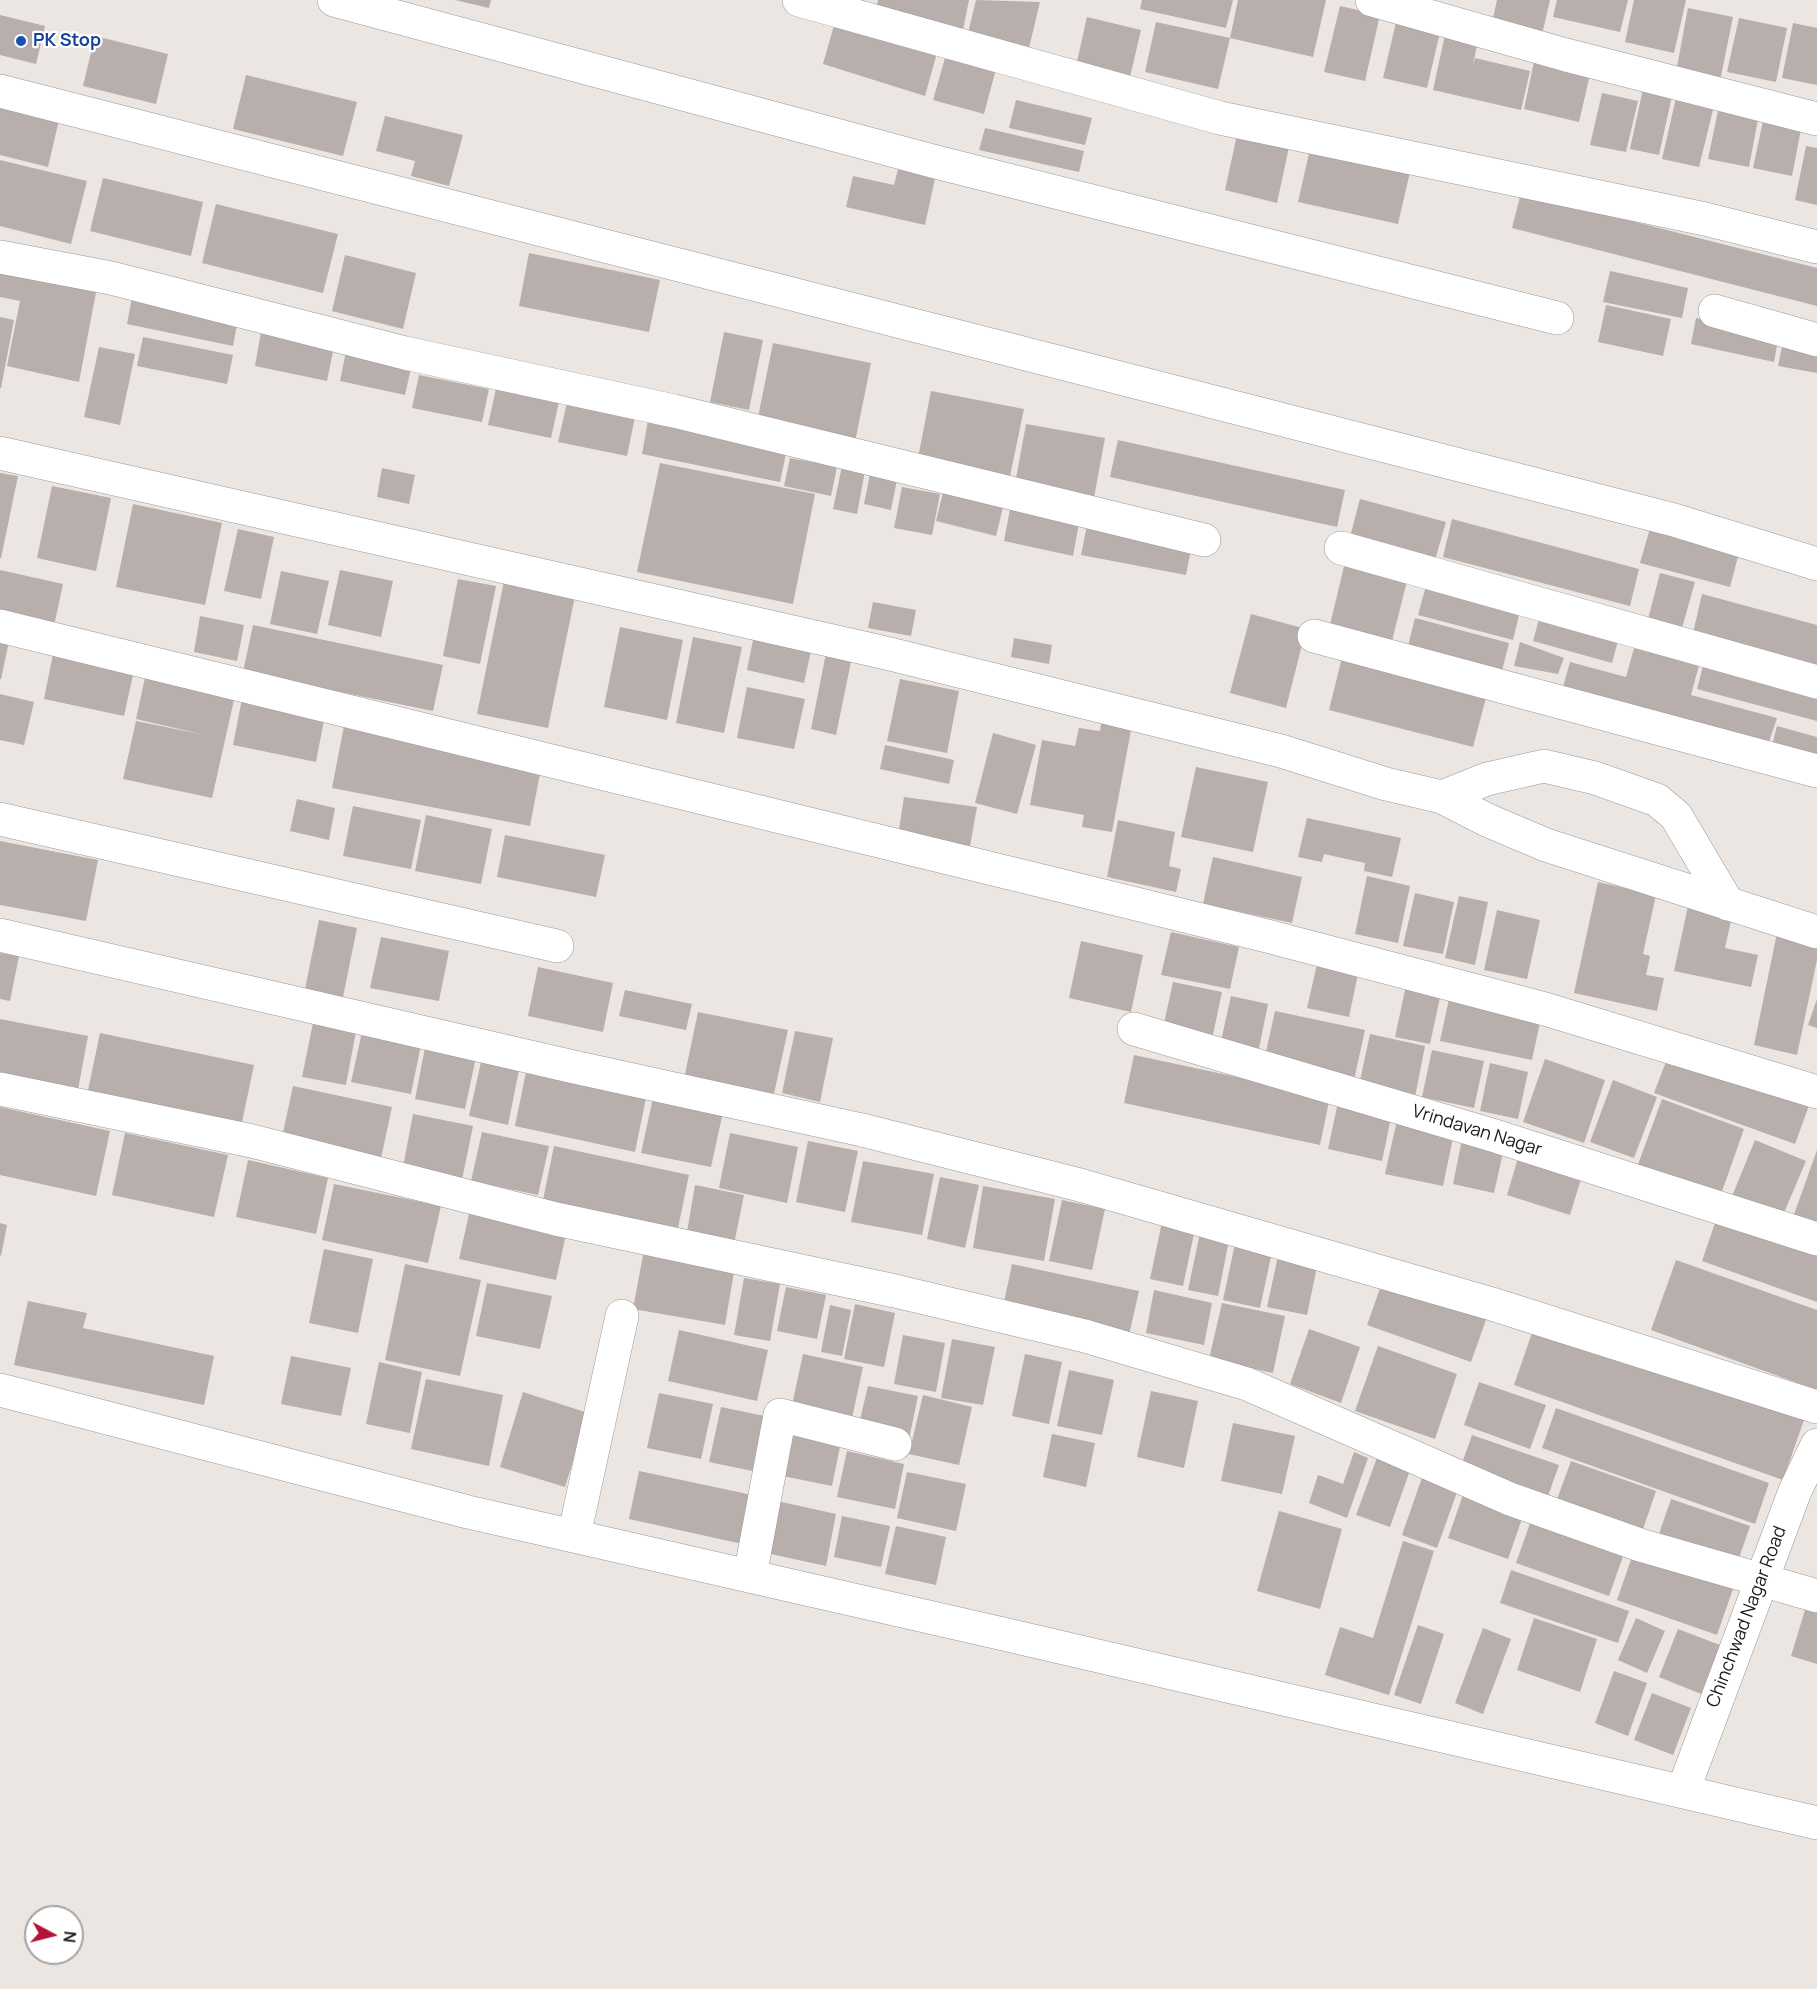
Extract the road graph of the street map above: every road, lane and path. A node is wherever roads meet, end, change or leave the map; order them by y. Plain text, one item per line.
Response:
1 (334, 0) edge
2 (800, 0) edge
3 (1372, 0) edge
4 (0, 91) edge
5 (1817, 119) edge
6 (1817, 247) edge
7 (0, 257) edge
8 (1715, 311) dead end
9 (1557, 318) dead end
10 (1817, 340) edge
11 (0, 453) edge
12 (1204, 540) dead end
13 (1341, 548) dead end
14 (1817, 564) edge
15 (0, 626) edge
16 (1314, 636) dead end
17 (1817, 682) edge
18 (1817, 771) edge
19 (1442, 797) junction
20 (0, 819) edge
21 (1728, 904) junction
22 (1817, 932) edge
23 (0, 935) edge
24 (557, 946) dead end
25 (1134, 1029) dead end
26 (0, 1089) edge
27 (1817, 1092) edge
28 (1817, 1239) edge
29 (622, 1316) dead end
30 (0, 1390) edge
31 (1817, 1407) edge
32 (895, 1444) dead end
33 (1817, 1445) edge
34 (574, 1536) junction
35 (750, 1576) junction
36 (1761, 1581) junction
37 (1817, 1596) edge
38 (1683, 1791) junction
39 (1817, 1823) edge

1 - 9 street
2 - 6 street
3 - 5 street
4 - 14 street
7 - 12 street
8 - 10 street
11 - 19 street
13 - 17 street
15 - 27 street
16 - 18 street
19 - 21 street
19 - 21 street
20 - 24 street
21 - 22 street
23 - 31 street
25 - 28 street, Vrindavan Nagar
26 - 36 street
29 - 34 street
30 - 34 street
32 - 35 street
33 - 36 street, Chinchwad Nagar Road
34 - 35 street
35 - 38 street
36 - 37 street
36 - 38 street, Chinchwad Nagar Road
38 - 39 street

